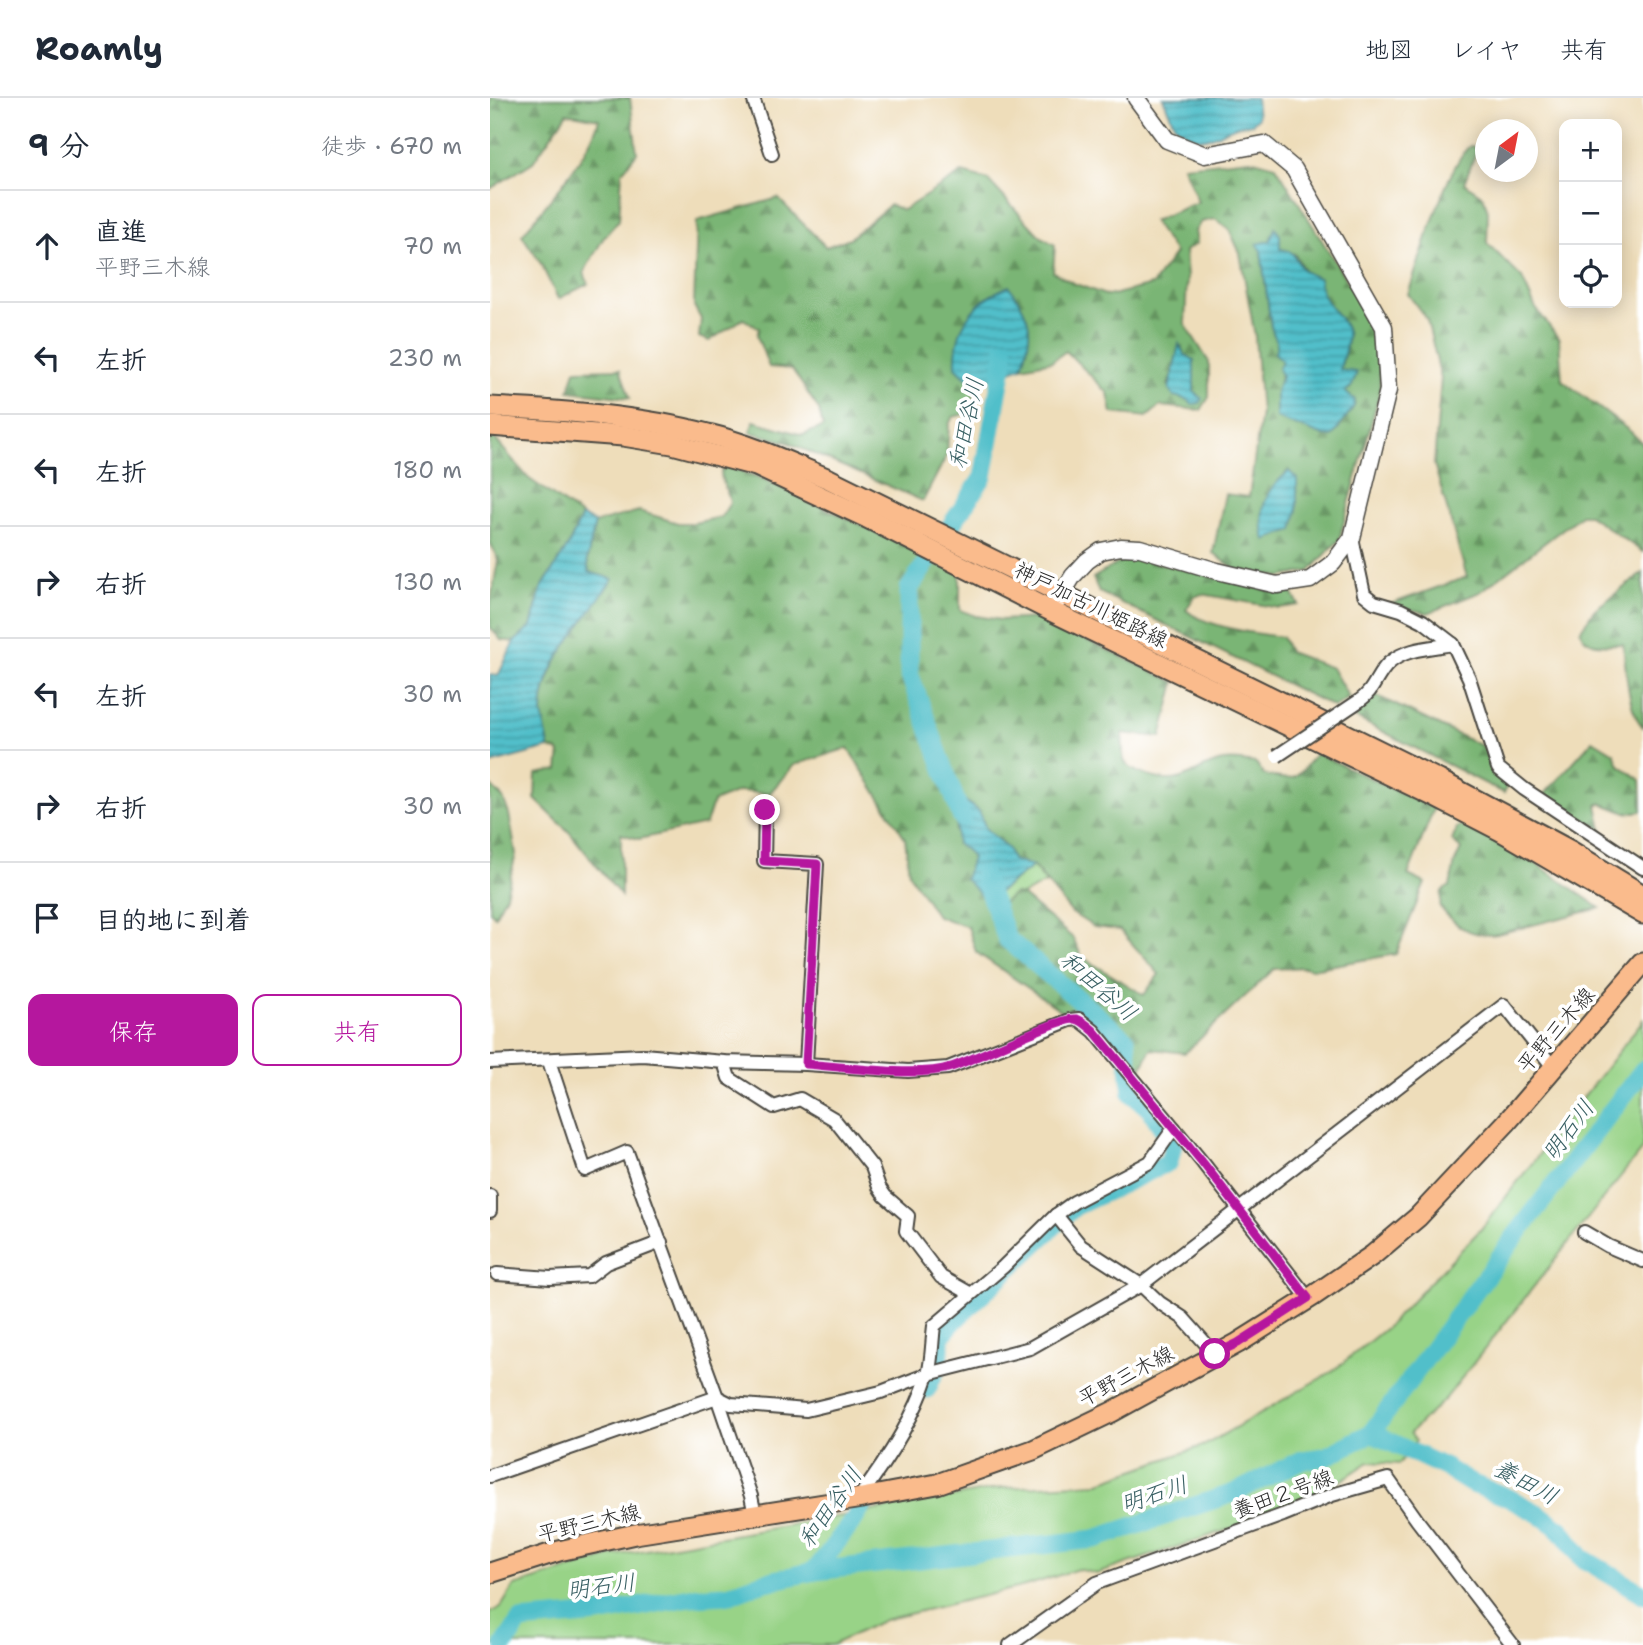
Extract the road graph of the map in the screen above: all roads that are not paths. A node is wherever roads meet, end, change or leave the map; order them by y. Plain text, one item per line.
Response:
1 (753, 98) edge
2 (1136, 98) edge
3 (772, 154) dead end
4 (490, 407) edge
5 (490, 426) edge
6 (1352, 538) junction
7 (1062, 594) junction
8 (1051, 611) junction
9 (1452, 645) junction
10 (1278, 756) dead end
11 (765, 810) dead end
12 (1643, 868) edge
13 (1643, 895) edge
14 (1643, 914) edge
15 (1643, 963) edge
16 (549, 1061) junction
17 (490, 1062) edge
18 (724, 1062) junction
19 (806, 1064) junction
20 (1553, 1068) junction
21 (1174, 1128) junction
22 (490, 1196) edge
23 (1239, 1209) junction
24 (490, 1211) edge
25 (1056, 1215) junction
26 (1584, 1232) dead end
27 (661, 1242) junction
28 (1643, 1261) edge
29 (492, 1274) edge
30 (1141, 1285) junction
31 (971, 1294) junction
32 (1308, 1298) junction
33 (1215, 1354) junction
34 (928, 1374) junction
35 (717, 1397) junction
36 (490, 1476) edge
37 (865, 1498) junction
38 (755, 1515) junction
39 (490, 1573) edge
40 (1010, 1645) edge
41 (1513, 1645) edge

1 - 3 street
2 - 6 street, 神戸加古川姫路線
4 - 7 main road, 神戸加古川姫路線
5 - 8 main road, 神戸加古川姫路線
6 - 7 street, 神戸加古川姫路線
6 - 9 street, 神戸加古川姫路線
7 - 8 street
7 - 13 main road, 神戸加古川姫路線
8 - 14 main road, 神戸加古川姫路線
9 - 10 street, bridge
9 - 12 street, 神戸加古川姫路線
11 - 19 street
15 - 20 main road, 平野三木線
16 - 17 street
16 - 18 street
16 - 27 street
18 - 19 street
18 - 31 street
19 - 21 street
20 - 23 street
20 - 32 main road, 平野三木線
21 - 23 street
21 - 25 street
22 - 24 street
23 - 30 street
23 - 32 street
25 - 30 street
25 - 31 street
26 - 28 street
27 - 29 street
27 - 35 street
30 - 33 street
30 - 34 street
31 - 34 street
32 - 33 main road, 平野三木線
33 - 37 main road, 平野三木線
34 - 35 street
34 - 37 street
35 - 36 street
35 - 38 street
37 - 38 main road, 平野三木線
38 - 39 main road, 平野三木線
40 - 41 street, 養田２号線

